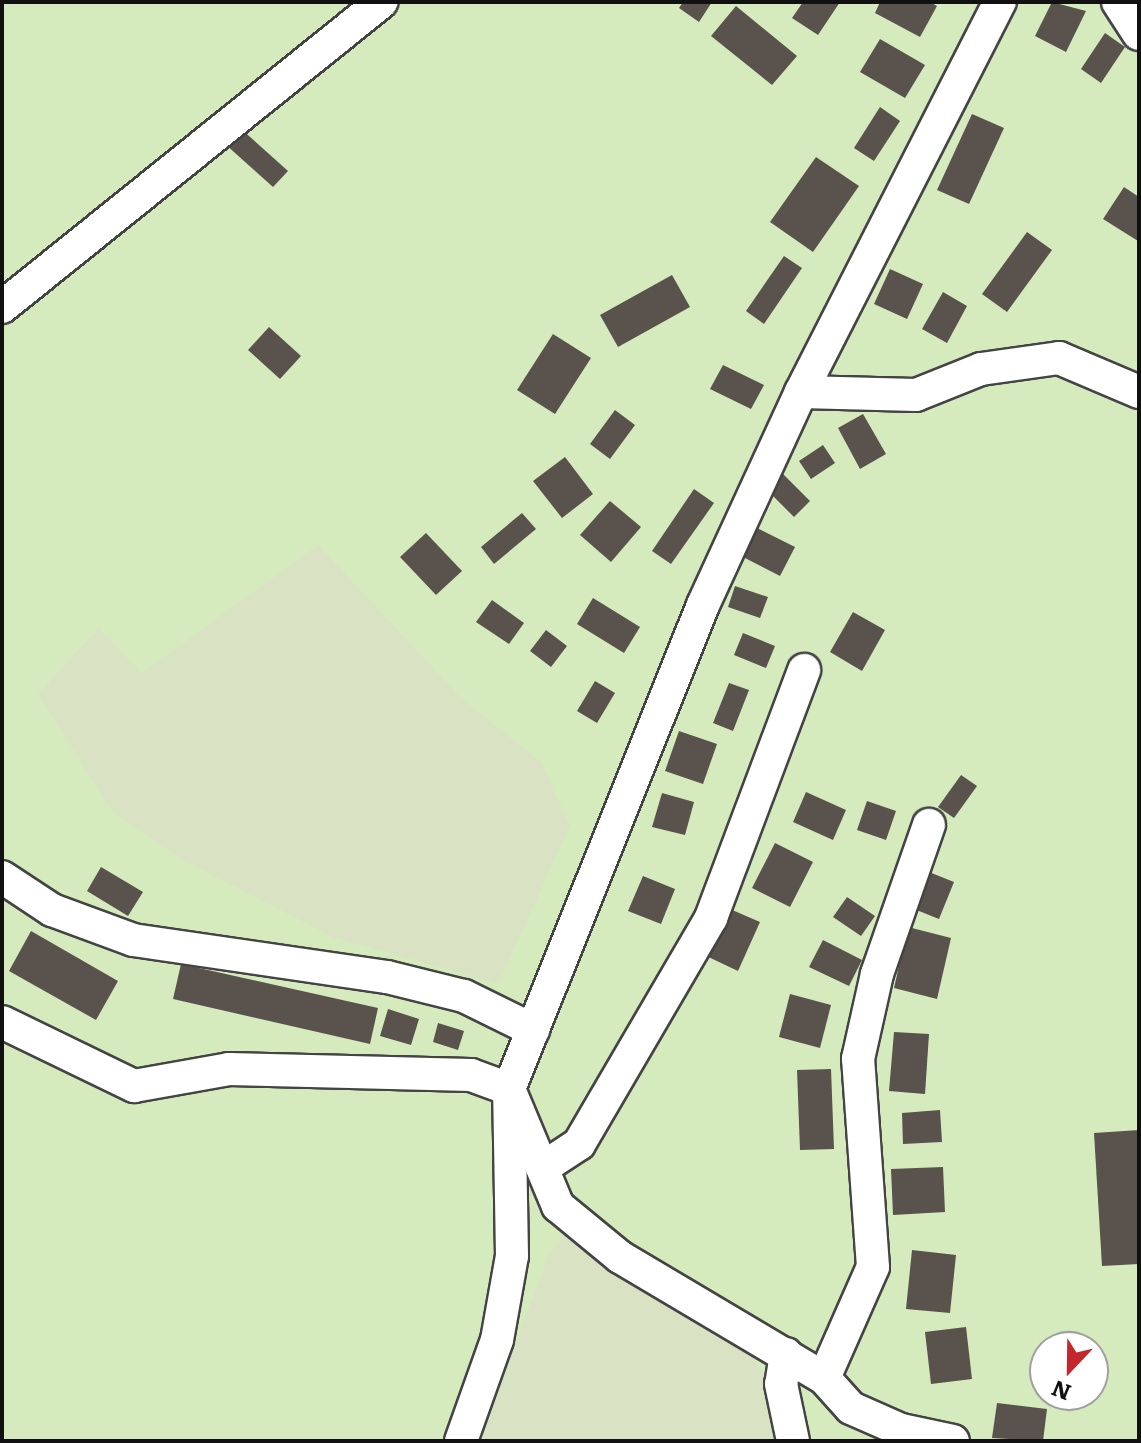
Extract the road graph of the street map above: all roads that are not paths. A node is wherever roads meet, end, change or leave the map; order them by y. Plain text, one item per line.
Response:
1 (382, 2) edge
2 (1000, 2) edge
3 (1118, 2) edge
4 (1139, 34) edge
5 (2, 307) edge
6 (801, 392) junction
7 (1139, 392) edge
8 (804, 670) dead end
9 (929, 825) dead end
10 (2, 877) edge
11 (2, 1022) edge
12 (533, 1030) junction
13 (509, 1089) junction
14 (544, 1167) junction
15 (786, 1354) junction
16 (824, 1378) junction
17 (461, 1441) edge
18 (793, 1441) edge
19 (953, 1441) edge

1 - 5 street
2 - 6 street
3 - 4 street
6 - 7 street
6 - 12 street
8 - 14 street
9 - 16 street
10 - 12 street
11 - 13 street
12 - 13 street
13 - 14 street
13 - 17 street
14 - 15 street
15 - 16 street
15 - 18 street
16 - 19 street

